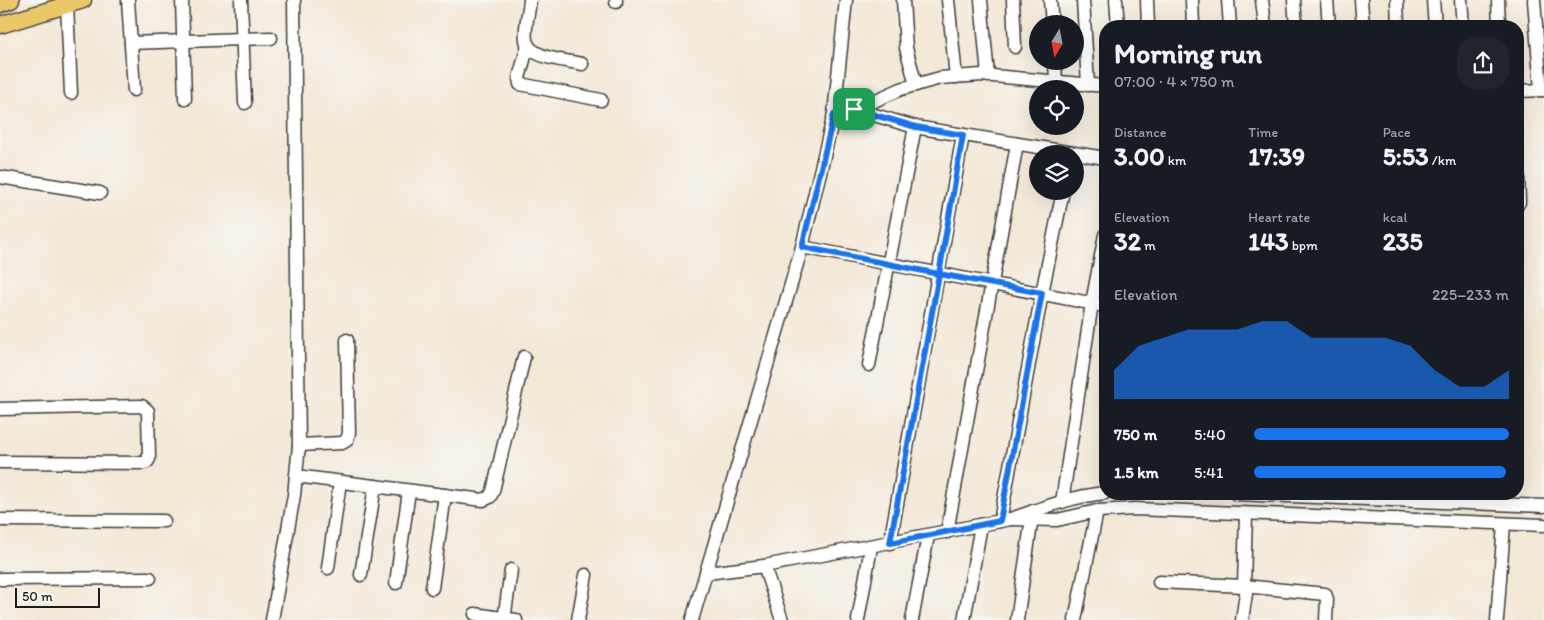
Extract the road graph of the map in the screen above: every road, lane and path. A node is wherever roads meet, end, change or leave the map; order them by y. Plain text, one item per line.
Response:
1 (11, 0) edge
2 (83, 0) edge
3 (128, 0) edge
4 (182, 0) edge
5 (241, 0) edge
6 (294, 0) edge
7 (530, 0) edge
8 (846, 0) edge
9 (903, 0) edge
10 (948, 0) edge
11 (981, 0) edge
12 (1012, 0) edge
13 (1050, 0) edge
14 (1083, 0) edge
15 (1116, 0) edge
16 (1147, 0) edge
17 (1192, 0) edge
18 (1228, 0) edge
19 (1262, 0) edge
20 (1294, 0) edge
21 (1327, 0) edge
22 (1361, 0) edge
23 (1397, 0) edge
24 (1433, 0) edge
25 (1461, 0) edge
26 (1498, 0) edge
27 (1534, 0) edge
28 (0, 4) edge
29 (67, 5) junction
30 (1051, 15) edge
31 (1118, 20) edge
32 (1148, 20) edge
33 (1193, 20) edge
34 (1230, 20) edge
35 (1264, 20) edge
36 (1296, 20) edge
37 (1329, 20) edge
38 (1363, 20) edge
39 (1398, 20) edge
40 (1435, 20) edge
41 (1463, 20) edge
42 (1499, 20) edge
43 (0, 26) edge
44 (270, 38) dead end
45 (243, 39) junction
46 (183, 41) junction
47 (131, 43) junction
48 (528, 45) junction
49 (1015, 47) dead end
50 (582, 64) dead end
51 (988, 76) junction
52 (956, 77) junction
53 (1033, 80) edge
54 (916, 85) junction
55 (1084, 85) edge
56 (1088, 85) junction
57 (1099, 86) edge
58 (134, 90) dead end
59 (1542, 90) edge
60 (1524, 91) edge
61 (71, 93) dead end
62 (185, 99) dead end
63 (601, 100) dead end
64 (245, 103) dead end
65 (854, 109) junction
66 (834, 114) junction
67 (916, 127) junction
68 (963, 135) junction
69 (1017, 144) junction
70 (1029, 146) edge
71 (1084, 155) edge
72 (1099, 157) edge
73 (0, 177) edge
74 (100, 193) dead end
75 (1061, 200) edge
76 (802, 247) junction
77 (889, 264) junction
78 (1099, 266) edge
79 (939, 274) junction
80 (991, 284) junction
81 (1042, 293) junction
82 (1092, 303) junction
83 (1099, 305) edge
84 (347, 340) dead end
85 (524, 357) dead end
86 (869, 365) dead end
87 (0, 409) edge
88 (300, 445) junction
89 (0, 462) edge
90 (296, 476) junction
91 (340, 482) junction
92 (375, 486) junction
93 (409, 491) junction
94 (1099, 494) edge
95 (445, 495) junction
96 (1390, 500) edge
97 (1062, 502) junction
98 (1544, 506) edge
99 (1097, 511) junction
100 (1246, 514) junction
101 (1033, 515) junction
102 (0, 520) edge
103 (1006, 520) junction
104 (164, 521) dead end
105 (1504, 524) junction
106 (980, 525) junction
107 (1544, 525) edge
108 (947, 532) junction
109 (928, 536) junction
110 (890, 543) junction
111 (870, 547) junction
112 (764, 566) junction
113 (328, 568) dead end
114 (510, 570) dead end
115 (707, 573) junction
116 (361, 575) dead end
117 (586, 575) dead end
118 (150, 578) dead end
119 (0, 579) edge
120 (1159, 582) dead end
121 (396, 583) dead end
122 (1245, 587) junction
123 (432, 588) dead end
124 (475, 614) dead end
125 (508, 619) edge
126 (272, 620) edge
127 (578, 620) edge
128 (692, 620) edge
129 (782, 620) edge
130 (858, 620) edge
131 (912, 620) edge
132 (964, 620) edge
133 (1017, 620) edge
134 (1075, 620) edge
135 (1242, 620) edge
136 (1326, 620) edge
137 (1497, 620) edge

1 - 28 main road
2 - 29 main road
3 - 47 street
4 - 46 street
5 - 45 street
6 - 88 street
7 - 48 street
8 - 66 street
9 - 54 street
10 - 52 street
11 - 51 street
12 - 49 street
13 - 30 street
14 - 56 street
15 - 31 street
16 - 32 street
17 - 33 street
18 - 34 street
19 - 35 street
20 - 36 street
21 - 37 street
22 - 38 street
23 - 39 street
24 - 40 street
25 - 41 street
26 - 42 street
27 - 59 street
29 - 43 main road
29 - 61 street
44 - 45 street
45 - 46 street
45 - 64 street
46 - 47 street
46 - 62 street
47 - 58 street
48 - 50 street
48 - 63 street
51 - 52 street
51 - 53 street
52 - 54 street
54 - 65 street
55 - 56 street
56 - 57 street
59 - 60 street
65 - 66 street
65 - 67 street
66 - 76 street
67 - 68 street
67 - 77 street
68 - 69 street
68 - 79 street
69 - 70 street
69 - 80 street
71 - 72 street
73 - 74 street
75 - 81 street
76 - 77 street
76 - 115 street
77 - 79 street
77 - 86 street
78 - 82 street
79 - 80 street
79 - 110 street
80 - 81 street
80 - 108 street
81 - 82 street
81 - 103 street
82 - 83 street
82 - 97 street
84 - 88 street
85 - 95 street
87 - 89 street
88 - 90 street
90 - 91 street
90 - 126 street
91 - 92 street
91 - 113 street
92 - 93 street
92 - 116 street
93 - 95 street
93 - 121 street
94 - 97 street
95 - 123 street
96 - 98 street
97 - 101 street
99 - 100 street
99 - 101 street
99 - 134 street
100 - 105 street
100 - 122 street
101 - 103 street
101 - 133 street
102 - 104 street
103 - 106 street
105 - 107 street
105 - 137 street
106 - 108 street
106 - 132 street
108 - 109 street
109 - 110 street
109 - 131 street
110 - 111 street
111 - 112 street
111 - 130 street
112 - 115 street
112 - 129 street
114 - 125 street
115 - 128 street
117 - 127 street
118 - 119 street
120 - 122 street
122 - 135 street
122 - 136 street
124 - 125 street

